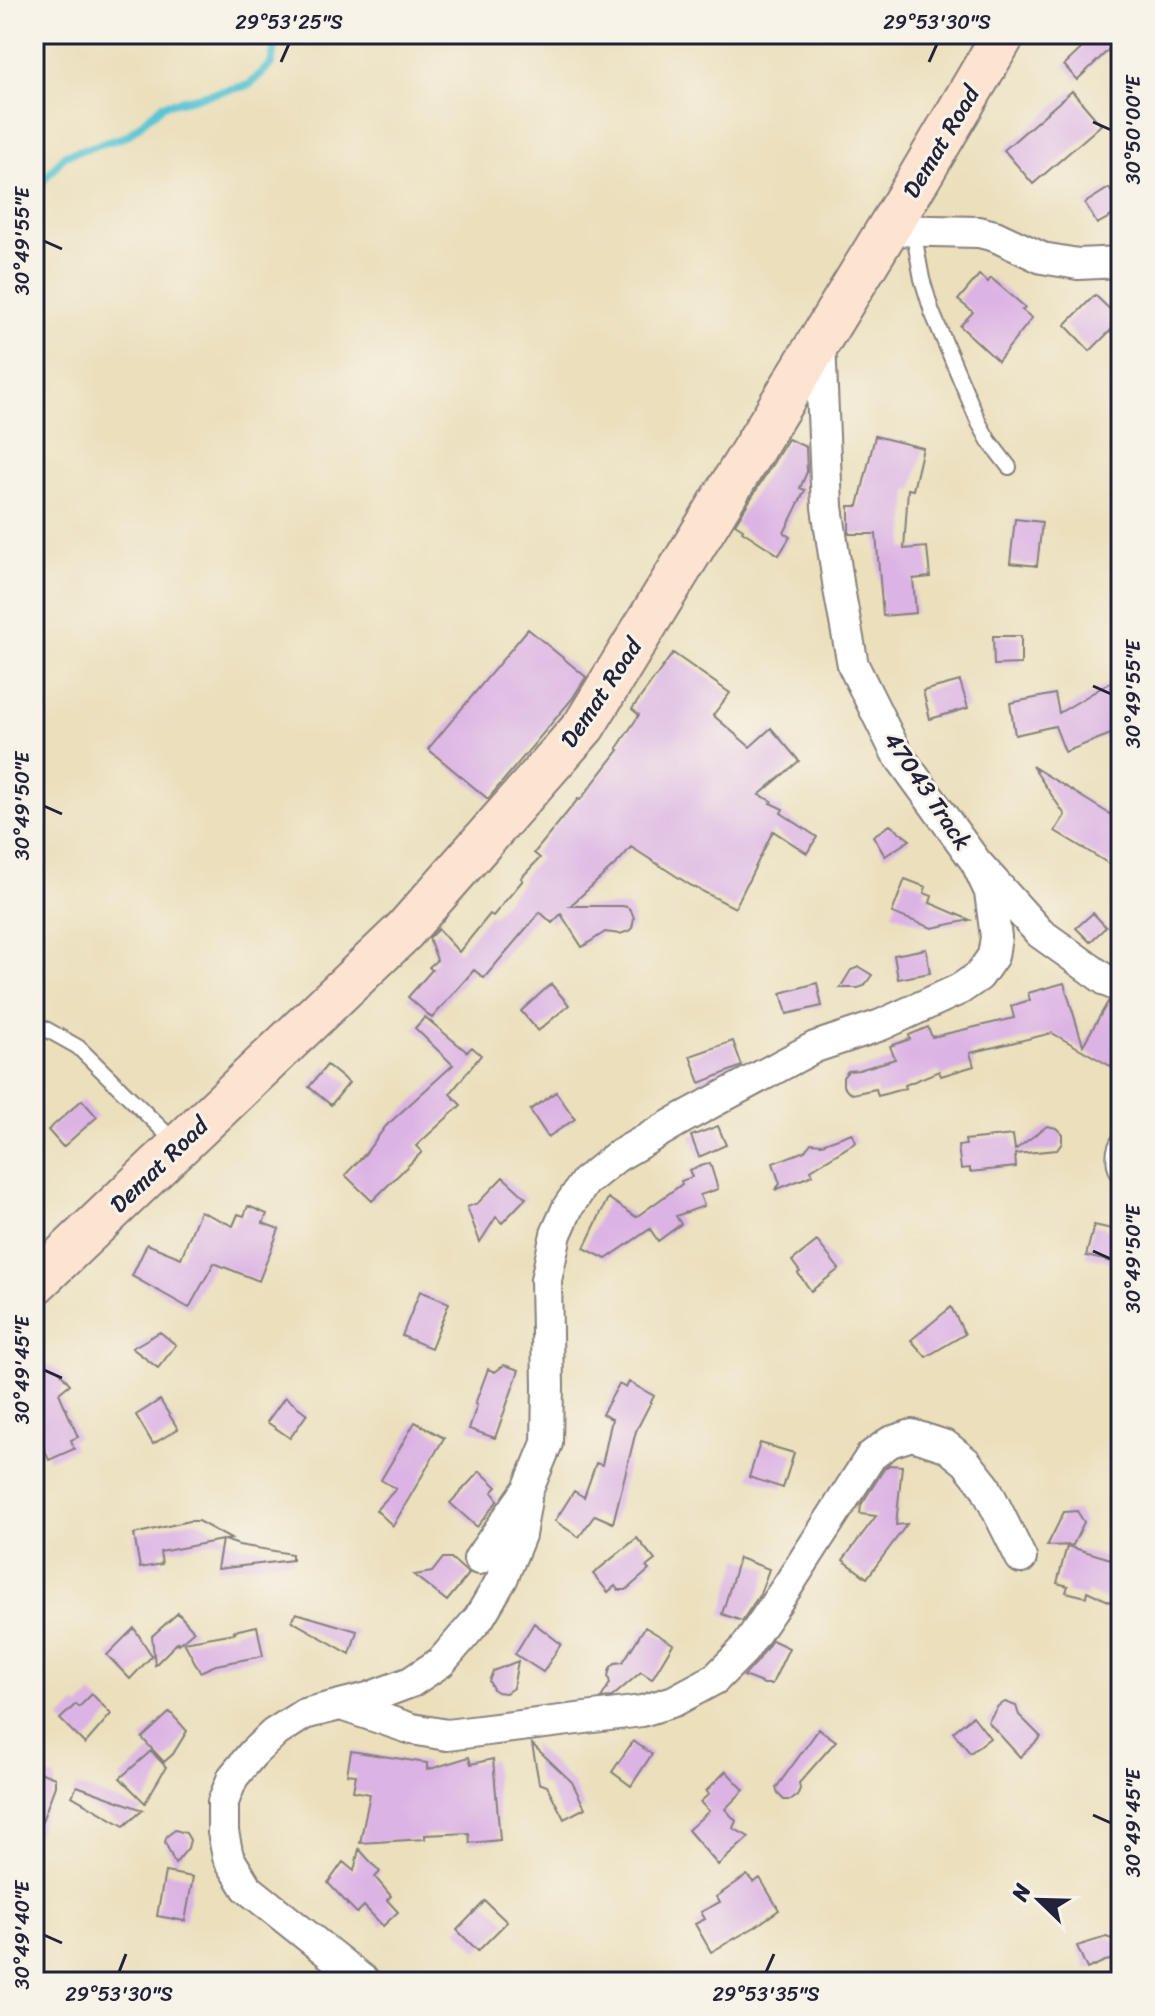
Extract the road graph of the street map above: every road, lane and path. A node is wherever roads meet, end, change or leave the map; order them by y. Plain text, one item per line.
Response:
1 (1004, 34) edge
2 (900, 230) junction
3 (1121, 262) edge
4 (820, 342) junction
5 (1009, 467) dead end
6 (976, 862) junction
7 (1120, 984) edge
8 (34, 1026) edge
9 (1121, 1138) edge
10 (179, 1146) junction
11 (1121, 1178) edge
12 (34, 1284) edge
13 (528, 1489) junction
14 (1021, 1558) dead end
15 (479, 1559) dead end
16 (341, 1705) junction
17 (365, 1982) edge

1 - 2 street, Demat Road
2 - 3 street
2 - 4 street, Demat Road
2 - 5 lane
4 - 6 street, 47043 Track
4 - 10 street, Demat Road
6 - 7 street, 47043 Track
6 - 13 street
8 - 10 lane
9 - 11 lane
10 - 12 street, Demat Road
13 - 15 street
13 - 16 street
14 - 16 street
16 - 17 street

